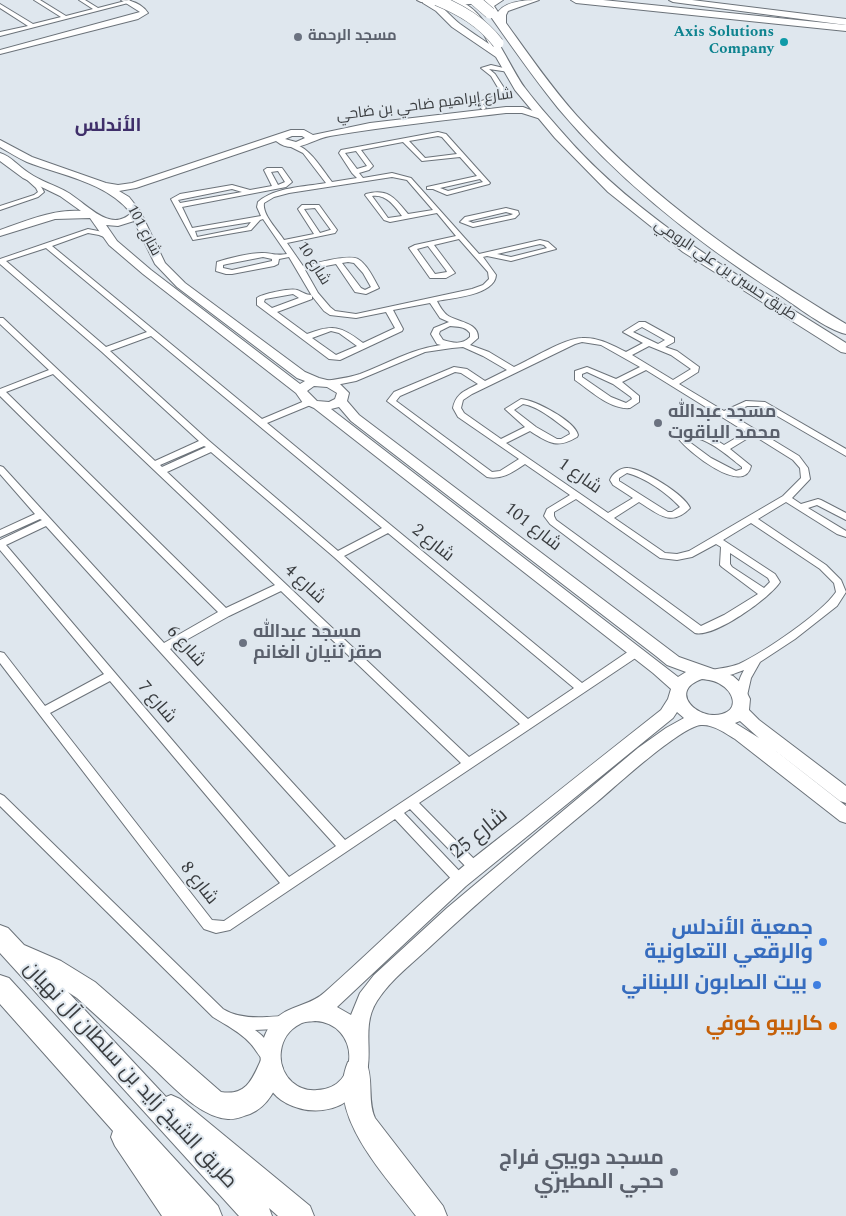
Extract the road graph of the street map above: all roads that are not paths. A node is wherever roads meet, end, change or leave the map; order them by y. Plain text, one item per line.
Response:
1 (37, 0) edge
2 (82, 0) edge
3 (423, 0) edge
4 (437, 0) edge
5 (475, 0) edge
6 (497, 0) edge
7 (534, 0) edge
8 (568, 0) edge
9 (576, 0) edge
10 (609, 0) edge
11 (673, 0) edge
12 (127, 1) edge
13 (457, 3) junction
14 (0, 6) edge
15 (98, 10) junction
16 (491, 12) junction
17 (474, 14) junction
18 (65, 18) junction
19 (501, 24) junction
20 (32, 26) junction
21 (846, 26) edge
22 (0, 34) edge
23 (0, 52) edge
24 (502, 59) junction
25 (509, 70) junction
26 (519, 88) junction
27 (484, 110) junction
28 (544, 117) junction
29 (302, 132) junction
30 (309, 140) junction
31 (404, 140) junction
32 (286, 141) junction
33 (0, 143) edge
34 (357, 148) junction
35 (305, 152) junction
36 (461, 155) junction
37 (0, 156) edge
38 (354, 172) junction
39 (26, 176) junction
40 (360, 178) junction
41 (99, 184) junction
42 (330, 184) junction
43 (276, 187) junction
44 (286, 188) junction
45 (419, 190) junction
46 (66, 196) junction
47 (1, 206) edge
48 (133, 209) junction
49 (437, 211) junction
50 (53, 215) junction
51 (95, 217) junction
52 (407, 217) junction
53 (261, 218) junction
54 (462, 222) junction
55 (450, 225) junction
56 (0, 233) edge
57 (318, 235) junction
58 (109, 237) junction
59 (460, 237) junction
60 (283, 242) junction
61 (429, 243) junction
62 (47, 245) junction
63 (722, 250) junction
64 (488, 254) junction
65 (291, 256) junction
66 (478, 256) junction
67 (276, 258) junction
68 (0, 261) edge
69 (338, 262) junction
70 (301, 269) junction
71 (315, 294) junction
72 (756, 294) junction
73 (305, 298) junction
74 (200, 299) junction
75 (432, 300) junction
76 (185, 302) junction
77 (390, 310) junction
78 (272, 311) junction
79 (222, 315) junction
80 (443, 316) junction
81 (208, 319) junction
82 (0, 320) edge
83 (460, 325) junction
84 (440, 328) junction
85 (846, 330) edge
86 (151, 332) junction
87 (307, 337) junction
88 (436, 337) junction
89 (474, 338) junction
90 (649, 343) junction
91 (464, 345) junction
92 (363, 346) junction
93 (450, 346) junction
94 (660, 346) junction
95 (846, 349) edge
96 (105, 350) junction
97 (422, 350) junction
98 (486, 354) junction
99 (626, 355) junction
100 (646, 367) junction
101 (54, 371) junction
102 (514, 371) junction
103 (356, 380) junction
104 (323, 382) junction
105 (616, 382) junction
106 (483, 384) junction
107 (673, 384) junction
108 (0, 392) edge
109 (342, 397) junction
110 (309, 399) junction
111 (723, 415) junction
112 (260, 420) junction
113 (532, 427) junction
114 (752, 432) junction
115 (501, 442) junction
116 (208, 445) junction
117 (724, 449) junction
118 (846, 453) edge
119 (524, 460) junction
120 (158, 467) junction
121 (0, 469) edge
122 (456, 496) junction
123 (575, 496) junction
124 (640, 498) junction
125 (786, 498) junction
126 (442, 502) junction
127 (800, 507) junction
128 (482, 516) junction
129 (846, 517) edge
130 (45, 518) junction
131 (607, 518) junction
132 (752, 519) junction
133 (467, 521) junction
134 (388, 529) junction
135 (0, 534) edge
136 (846, 534) edge
137 (722, 543) junction
138 (0, 544) edge
139 (337, 555) junction
140 (282, 586) junction
141 (764, 593) junction
142 (225, 613) junction
143 (163, 648) junction
144 (636, 652) junction
145 (0, 656) edge
146 (756, 660) junction
147 (709, 674) junction
148 (110, 676) junction
149 (582, 689) junction
150 (678, 690) junction
151 (741, 704) junction
152 (44, 712) junction
153 (699, 719) junction
154 (717, 722) junction
155 (528, 725) junction
156 (469, 764) junction
157 (846, 796) edge
158 (0, 799) edge
159 (411, 803) junction
160 (397, 813) junction
161 (846, 816) edge
162 (344, 847) junction
163 (475, 868) junction
164 (460, 880) junction
165 (288, 884) junction
166 (7, 944) edge
167 (0, 986) edge
168 (311, 1012) junction
169 (234, 1021) junction
170 (289, 1021) junction
171 (357, 1038) junction
172 (270, 1063) junction
173 (116, 1064) junction
174 (357, 1071) junction
175 (90, 1086) junction
176 (179, 1216) edge
177 (208, 1216) edge
178 (258, 1216) edge
179 (300, 1216) edge
180 (433, 1216) edge

1 - 18 street
2 - 15 street
3 - 13 main road
3 - 24 highway
4 - 72 highway, bridge
5 - 16 highway, bridge
6 - 13 main road
6 - 16 highway
7 - 19 highway
8 - 21 main road
9 - 21 highway
10 - 21 highway
11 - 21 main road
12 - 15 street
12 - 23 street
13 - 17 highway, طريق حسين بن علي الرومي
14 - 20 street
15 - 18 street
16 - 17 highway
16 - 19 highway, طريق حسين بن علي الرومي
16 - 63 highway
17 - 24 highway, طريق حسين بن علي الرومي
18 - 20 street
19 - 63 highway, طريق حسين بن علي الرومي
20 - 22 street
24 - 25 highway, طريق حسين بن علي الرومي
25 - 26 highway, طريق حسين بن علي الرومي
25 - 27 street
26 - 27 street, شارع إبراهيم ضاحي بن ضاحي
26 - 28 highway, طريق حسين بن علي الرومي
27 - 28 street, شارع إبراهيم ضاحي بن ضاحي
27 - 29 street, شارع إبراهيم ضاحي بن ضاحي
27 - 30 street, شارع إبراهيم ضاحي بن ضاحي
28 - 72 highway, طريق حسين بن علي الرومي
29 - 30 street
29 - 32 street, شارع إبراهيم ضاحي بن ضاحي
30 - 32 street, شارع إبراهيم ضاحي بن ضاحي
30 - 35 street
31 - 34 street
31 - 36 street
31 - 36 street
32 - 35 street
32 - 41 street
32 - 48 street
33 - 41 street, شارع 101
34 - 38 street
34 - 38 street
35 - 42 street
36 - 45 street
37 - 39 street, شارع 101
38 - 40 street
39 - 46 street, شارع 101
39 - 47 street
40 - 42 street, شارع 10
40 - 45 street, شارع 10
41 - 46 street
41 - 48 street, شارع 101
42 - 44 street, شارع 10
43 - 44 street
43 - 44 street
43 - 53 street
44 - 53 street, شارع 10
45 - 49 street, شارع 10
46 - 50 street
46 - 51 street, شارع 101
48 - 51 street
48 - 74 street, شارع 101
49 - 52 street
49 - 55 street, شارع 10
50 - 51 street
50 - 56 street
51 - 58 street, شارع 101
52 - 52 street
53 - 60 street, شارع 10
54 - 54 street
54 - 55 street
55 - 59 street, شارع 10
57 - 57 street
57 - 60 street
58 - 62 street
58 - 76 street, شارع 101
59 - 61 street
59 - 66 street, شارع 10
60 - 65 street, شارع 10
61 - 61 street
62 - 68 street
62 - 86 street, شارع 2
63 - 85 highway, طريق حسين بن علي الرومي
64 - 64 street
64 - 66 street
65 - 67 street
65 - 70 street, شارع 10
66 - 75 street, شارع 10
67 - 67 street
68 - 96 street
69 - 69 street
69 - 70 street
70 - 71 street, شارع 10
71 - 73 street
71 - 77 street, شارع 10
72 - 95 highway, طريق حسين بن علي الرومي
73 - 78 street
73 - 78 street
74 - 76 street
74 - 79 street, شارع 101
75 - 77 street, شارع 10
75 - 80 street
76 - 81 street, شارع 101
77 - 92 street
78 - 87 street
79 - 81 street
79 - 104 street, شارع 101
80 - 83 street
80 - 84 street
81 - 110 street, شارع 101
82 - 101 street, شارع 4
83 - 84 street
83 - 89 street
84 - 88 street
86 - 96 street
86 - 112 street, شارع 2
87 - 92 street
87 - 92 street
88 - 93 street
88 - 97 street
89 - 91 street
89 - 98 street
90 - 94 street
90 - 94 street
90 - 99 street
91 - 93 street
91 - 98 street
93 - 97 street
94 - 107 street
96 - 116 street
97 - 103 street
98 - 102 street
99 - 100 street, شارع 1
99 - 102 street, شارع 1
100 - 105 street
100 - 107 street, شارع 1
101 - 108 street
101 - 120 street, شارع 4
102 - 106 street, شارع 1
103 - 104 street
103 - 109 street
104 - 109 street, شارع 101
104 - 110 street
105 - 105 street
106 - 115 street, شارع 1
106 - 119 street
107 - 111 street, شارع 1
108 - 142 street
109 - 110 street
109 - 122 street, شارع 101
110 - 112 street
110 - 126 street, شارع 101
111 - 114 street, شارع 1
111 - 118 street
112 - 134 street, شارع 2
113 - 113 street
113 - 115 street
114 - 117 street
114 - 125 street, شارع 1
115 - 119 street, شارع 1
116 - 120 street
116 - 139 street
117 - 117 street
119 - 123 street, شارع 1
120 - 140 street, شارع 4
121 - 130 street, شارع 6
122 - 126 street
122 - 128 street, شارع 101
123 - 131 street, شارع 1
123 - 141 street
124 - 124 street
124 - 131 street
125 - 127 street
125 - 132 street, شارع 1
126 - 133 street, شارع 101
127 - 129 street
127 - 136 street
128 - 133 street
128 - 147 street, شارع 101
130 - 135 street
130 - 138 street, شارع 7
130 - 143 street, شارع 6
131 - 137 street, شارع 1
132 - 137 street, شارع 1
132 - 146 street
133 - 144 street, شارع 101
134 - 139 street
134 - 149 street, شارع 2
137 - 141 street
137 - 141 street
138 - 148 street, شارع 7
139 - 155 street
140 - 142 street
140 - 156 street, شارع 4
142 - 143 street
143 - 162 street, شارع 6
144 - 149 street, شارع 8
144 - 150 street, شارع 101
145 - 152 street, شارع 8
146 - 147 street
146 - 151 street
147 - 150 street
147 - 151 street
148 - 152 street
148 - 165 street, شارع 7
149 - 155 street, شارع 8
150 - 153 street
150 - 163 street, شارع 25
151 - 154 street
151 - 157 street
152 - 165 street, شارع 8
153 - 154 street
153 - 171 street
154 - 161 street
155 - 156 street, شارع 8
156 - 159 street, شارع 8
158 - 169 street
159 - 160 street, شارع 8
159 - 163 street
160 - 162 street, شارع 8
160 - 164 street
162 - 165 street, شارع 8
163 - 164 street, شارع 25
164 - 168 street, شارع 25
166 - 172 highway
166 - 173 highway, طريق الشيخ زايد بن سلطان آل نهيان
167 - 175 highway, طريق الشيخ زايد بن سلطان آل نهيان
168 - 170 street
168 - 171 street
169 - 170 street
169 - 172 street
170 - 172 street
171 - 174 street
172 - 174 street
173 - 178 highway, طريق الشيخ زايد بن سلطان آل نهيان
173 - 179 highway
174 - 180 highway
175 - 176 highway
175 - 177 highway, طريق الشيخ زايد بن سلطان آل نهيان

